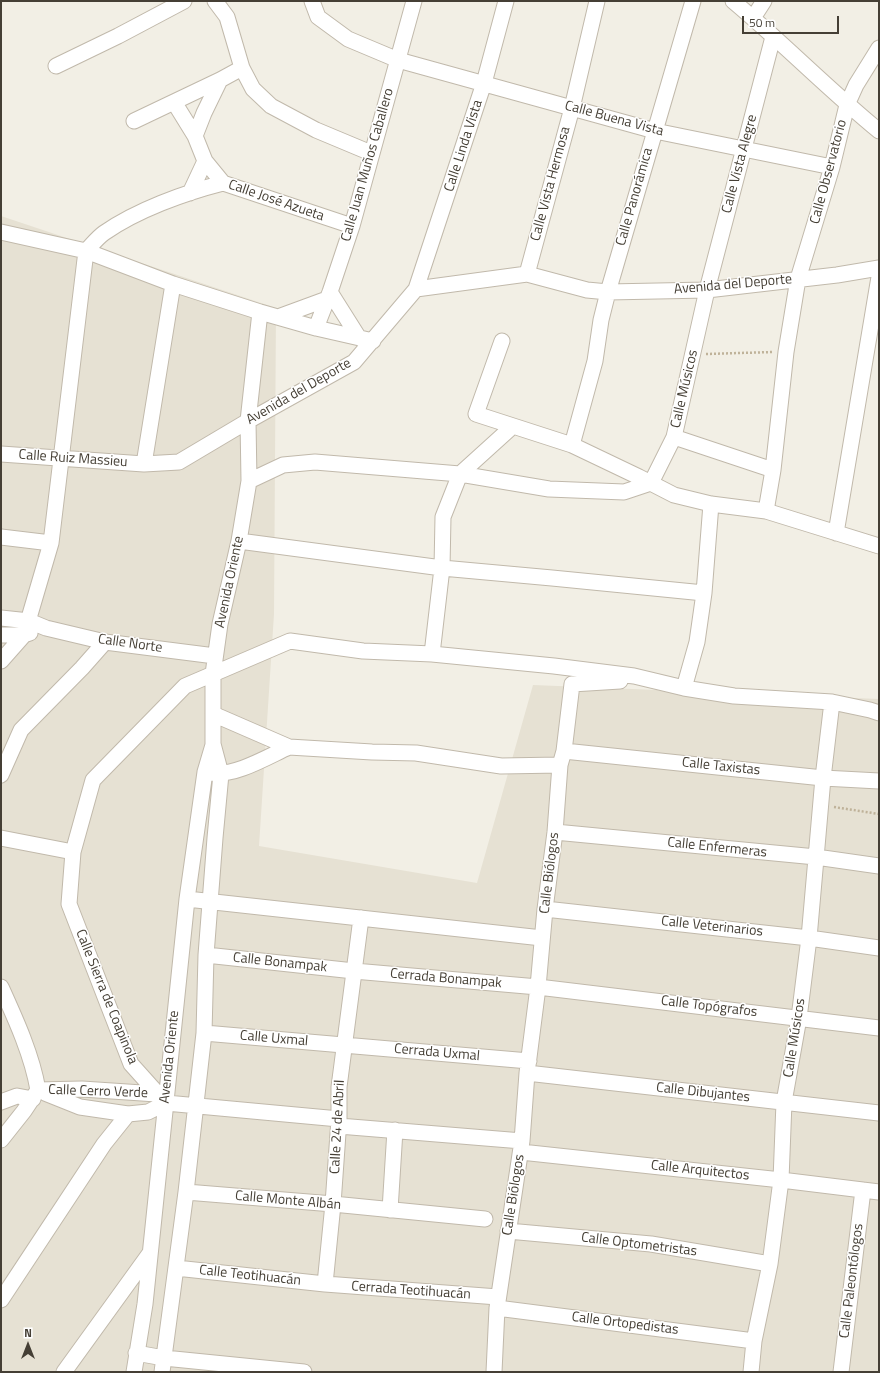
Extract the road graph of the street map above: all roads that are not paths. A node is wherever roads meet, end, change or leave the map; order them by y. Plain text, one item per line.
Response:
1 (184, 1) edge
2 (215, 1) edge
3 (312, 1) edge
4 (414, 1) edge
5 (506, 1) edge
6 (597, 1) edge
7 (693, 1) edge
8 (733, 1) edge
9 (764, 1) edge
10 (754, 18) junction
11 (773, 37) junction
12 (879, 48) edge
13 (398, 60) junction
14 (56, 66) dead end
15 (242, 68) junction
16 (220, 80) junction
17 (484, 83) junction
18 (174, 102) junction
19 (847, 105) junction
20 (572, 108) junction
21 (134, 121) dead end
22 (655, 131) junction
23 (879, 132) edge
24 (195, 136) junction
25 (743, 148) junction
26 (371, 153) junction
27 (205, 161) junction
28 (832, 167) junction
29 (223, 183) junction
30 (190, 193) junction
31 (352, 226) junction
32 (1, 232) edge
33 (86, 251) junction
34 (879, 268) edge
35 (527, 274) junction
36 (879, 277) edge
37 (798, 279) junction
38 (173, 284) junction
39 (610, 285) junction
40 (416, 289) junction
41 (707, 290) junction
42 (329, 295) junction
43 (260, 312) junction
44 (278, 317) junction
45 (316, 328) junction
46 (366, 339) junction
47 (502, 341) dead end
48 (248, 421) junction
49 (513, 426) junction
50 (674, 437) junction
51 (572, 445) junction
52 (1, 454) edge
53 (60, 458) junction
54 (144, 464) junction
55 (773, 470) junction
56 (460, 474) junction
57 (248, 481) junction
58 (651, 483) junction
59 (711, 504) junction
60 (766, 510) junction
61 (836, 532) junction
62 (1, 537) edge
63 (239, 541) junction
64 (51, 543) junction
65 (879, 546) edge
66 (442, 568) junction
67 (704, 593) junction
68 (1, 618) edge
69 (26, 628) junction
70 (1, 635) edge
71 (105, 642) junction
72 (432, 654) junction
73 (215, 656) junction
74 (1, 660) edge
75 (213, 674) junction
76 (634, 676) junction
77 (684, 688) junction
78 (832, 702) junction
79 (879, 713) edge
80 (213, 714) junction
81 (213, 744) junction
82 (289, 747) junction
83 (562, 758) junction
84 (205, 772) junction
85 (221, 774) junction
86 (1, 775) edge
87 (823, 778) junction
88 (879, 781) edge
89 (555, 832) junction
90 (1, 838) edge
91 (73, 852) junction
92 (816, 857) junction
93 (879, 866) edge
94 (187, 898) junction
95 (211, 902) junction
96 (545, 909) junction
97 (361, 918) junction
98 (542, 938) junction
99 (809, 938) junction
100 (879, 948) edge
101 (206, 955) junction
102 (354, 971) junction
103 (1, 987) edge
104 (538, 987) junction
105 (799, 1018) junction
106 (879, 1028) edge
107 (204, 1032) junction
108 (345, 1045) junction
109 (528, 1067) junction
110 (35, 1095) junction
111 (161, 1099) junction
112 (1, 1102) edge
113 (784, 1102) junction
114 (195, 1105) junction
115 (879, 1113) edge
116 (128, 1114) junction
117 (339, 1123) junction
118 (396, 1130) junction
119 (1, 1138) edge
120 (522, 1146) junction
121 (781, 1180) junction
122 (863, 1190) junction
123 (186, 1192) junction
124 (879, 1192) edge
125 (333, 1204) junction
126 (390, 1210) junction
127 (485, 1219) dead end
128 (508, 1231) junction
129 (150, 1252) junction
130 (770, 1264) junction
131 (176, 1268) junction
132 (325, 1284) junction
133 (1, 1300) edge
134 (497, 1302) junction
135 (754, 1341) junction
136 (136, 1353) junction
137 (163, 1365) edge
138 (64, 1372) edge
139 (134, 1372) edge
140 (304, 1372) edge
141 (494, 1372) edge
142 (751, 1372) edge
143 (841, 1372) edge

1 - 14 street
2 - 15 street
3 - 13 street, Calle Buena Vista
4 - 13 street, Calle Juan Muños Caballero
5 - 17 street, Calle Linda Vista
6 - 20 street, Calle Vista Hermosa
7 - 22 street, Calle Panorámica
8 - 10 street
9 - 10 street
10 - 11 street
11 - 19 street
11 - 25 street, Calle Vista Alegre
12 - 19 street, Calle Observatorio
13 - 17 street, Calle Buena Vista
13 - 26 street, Calle Juan Muños Caballero
15 - 16 street
15 - 26 street
16 - 18 street
16 - 24 street
17 - 20 street, Calle Buena Vista
17 - 40 street, Calle Linda Vista
18 - 21 street
18 - 24 street, Calle José Azueta
19 - 23 street
19 - 28 street, Calle Observatorio
20 - 22 street, Calle Buena Vista
20 - 35 street, Calle Vista Hermosa
22 - 25 street, Calle Buena Vista
22 - 39 street, Calle Panorámica
24 - 27 street, Calle José Azueta
25 - 28 street, Calle Buena Vista
25 - 41 street, Calle Vista Alegre
26 - 31 street, Calle Juan Muños Caballero
27 - 29 street, Calle José Azueta
27 - 30 street
28 - 37 street, Calle Observatorio
29 - 30 street
29 - 31 street, Calle José Azueta
30 - 33 street
31 - 42 street, Calle Juan Muños Caballero
32 - 33 street
33 - 38 street
33 - 53 street
34 - 37 street, Avenida del Deporte
35 - 39 street, Avenida del Deporte
35 - 40 street
36 - 61 street
37 - 41 street, Avenida del Deporte
37 - 55 street, Calle Observatorio
38 - 43 street
38 - 54 street
39 - 41 street, Avenida del Deporte
39 - 51 street, Calle Panorámica
40 - 46 street, Avenida del Deporte
41 - 50 street, Calle Músicos
42 - 44 street
42 - 45 street, Calle Juan Muños Caballero
42 - 46 street
43 - 44 street
43 - 48 street, Avenida Oriente
44 - 45 street
45 - 46 street
46 - 48 street, Avenida del Deporte
47 - 49 street
48 - 54 street, Avenida del Deporte
48 - 57 street, Avenida Oriente
49 - 51 street
49 - 56 street
50 - 55 street
50 - 58 street, Calle Músicos
51 - 58 street
52 - 53 street, Calle Ruiz Massieu
53 - 54 street, Calle Ruiz Massieu
53 - 64 street
55 - 60 street, Calle Observatorio
56 - 57 street
56 - 58 street
56 - 66 street
57 - 63 street, Avenida Oriente
58 - 59 street
59 - 60 street
59 - 67 street
60 - 61 street
61 - 65 street
62 - 64 street
63 - 66 street
63 - 73 street, Avenida Oriente
64 - 69 street
66 - 67 street
66 - 72 street
67 - 77 street
68 - 69 street, Calle Norte
69 - 70 street, Calle Norte
69 - 71 street, Calle Norte
69 - 74 street
71 - 73 street, Calle Norte
71 - 86 street
72 - 75 street, Calle Sierra de Coapinola
72 - 76 street, Calle Sierra de Coapinola
73 - 75 street, Avenida Oriente
75 - 80 street, Avenida Oriente
75 - 91 street, Calle Sierra de Coapinola
76 - 77 street, Calle Biólogos
76 - 83 street, Calle Biólogos
77 - 78 street, Calle Biólogos
78 - 79 street, Calle Biólogos
78 - 87 street, Calle Músicos
80 - 81 street, Avenida Oriente
80 - 82 street
81 - 84 street, Avenida Oriente
81 - 85 street, Avenida Oriente
82 - 83 street, Calle Taxistas
82 - 85 street
83 - 87 street, Calle Taxistas
83 - 89 street, Calle Biólogos
84 - 85 street
84 - 94 street, Avenida Oriente
85 - 95 street, Avenida Oriente
87 - 88 street, Calle Taxistas
87 - 92 street, Calle Músicos
89 - 92 street, Calle Enfermeras
89 - 96 street, Calle Biólogos
90 - 91 street
91 - 111 street, Calle Sierra de Coapinola
92 - 93 street, Calle Enfermeras
92 - 99 street, Calle Músicos
94 - 95 street
94 - 111 street, Avenida Oriente
95 - 97 street
95 - 101 street, Avenida Oriente
96 - 98 street, Calle Biólogos
96 - 99 street, Calle Veterinarios
97 - 98 street
97 - 102 street, Calle 24 de Abril
98 - 104 street, Calle Biólogos
99 - 100 street, Calle Veterinarios
99 - 105 street, Calle Músicos
101 - 102 street, Calle Bonampak
101 - 107 street, Avenida Oriente
102 - 104 street, Cerrada Bonampak
102 - 108 street, Calle 24 de Abril
103 - 110 street
104 - 105 street, Calle Topógrafos
104 - 109 street, Calle Biólogos
105 - 106 street, Calle Topógrafos
105 - 113 street, Calle Músicos
107 - 108 street, Calle Uxmal
107 - 114 street, Avenida Oriente
108 - 109 street, Cerrada Uxmal
108 - 117 street, Calle 24 de Abril
109 - 113 street, Calle Dibujantes
109 - 120 street, Calle Biólogos
110 - 111 street, Calle Cerro Verde
110 - 112 street
110 - 116 street
110 - 119 street
111 - 114 street, Calle Cerro Verde
111 - 116 street
111 - 129 street, Avenida Oriente
113 - 115 street, Calle Dibujantes
113 - 121 street, Calle Músicos
114 - 117 street, Calle Cerro Verde
114 - 123 street, Avenida Oriente
116 - 133 street
117 - 118 street, Calle Arquitectos
117 - 125 street, Calle 24 de Abril
118 - 120 street, Calle Arquitectos
118 - 126 street
120 - 121 street, Calle Arquitectos
120 - 128 street, Calle Biólogos
121 - 122 street, Calle Arquitectos
121 - 130 street, Calle Músicos
122 - 124 street, Calle Arquitectos
122 - 143 street, Calle Paleontólogos
123 - 125 street, Calle Monte Albán
123 - 131 street, Avenida Oriente
125 - 126 street, Calle Monte Albán
125 - 132 street, Calle 24 de Abril
126 - 127 street, Calle Monte Albán
128 - 130 street, Calle Optometristas
128 - 134 street, Calle Biólogos
129 - 136 street, Avenida Oriente
129 - 138 street
130 - 135 street, Calle Músicos
131 - 132 street, Calle Teotihuacán
131 - 137 street, Avenida Oriente
132 - 134 street, Cerrada Teotihuacán
134 - 135 street, Calle Ortopedistas
134 - 141 street, Calle Biólogos
135 - 142 street, Calle Músicos
136 - 137 street
136 - 139 street, Avenida Oriente
137 - 140 street

